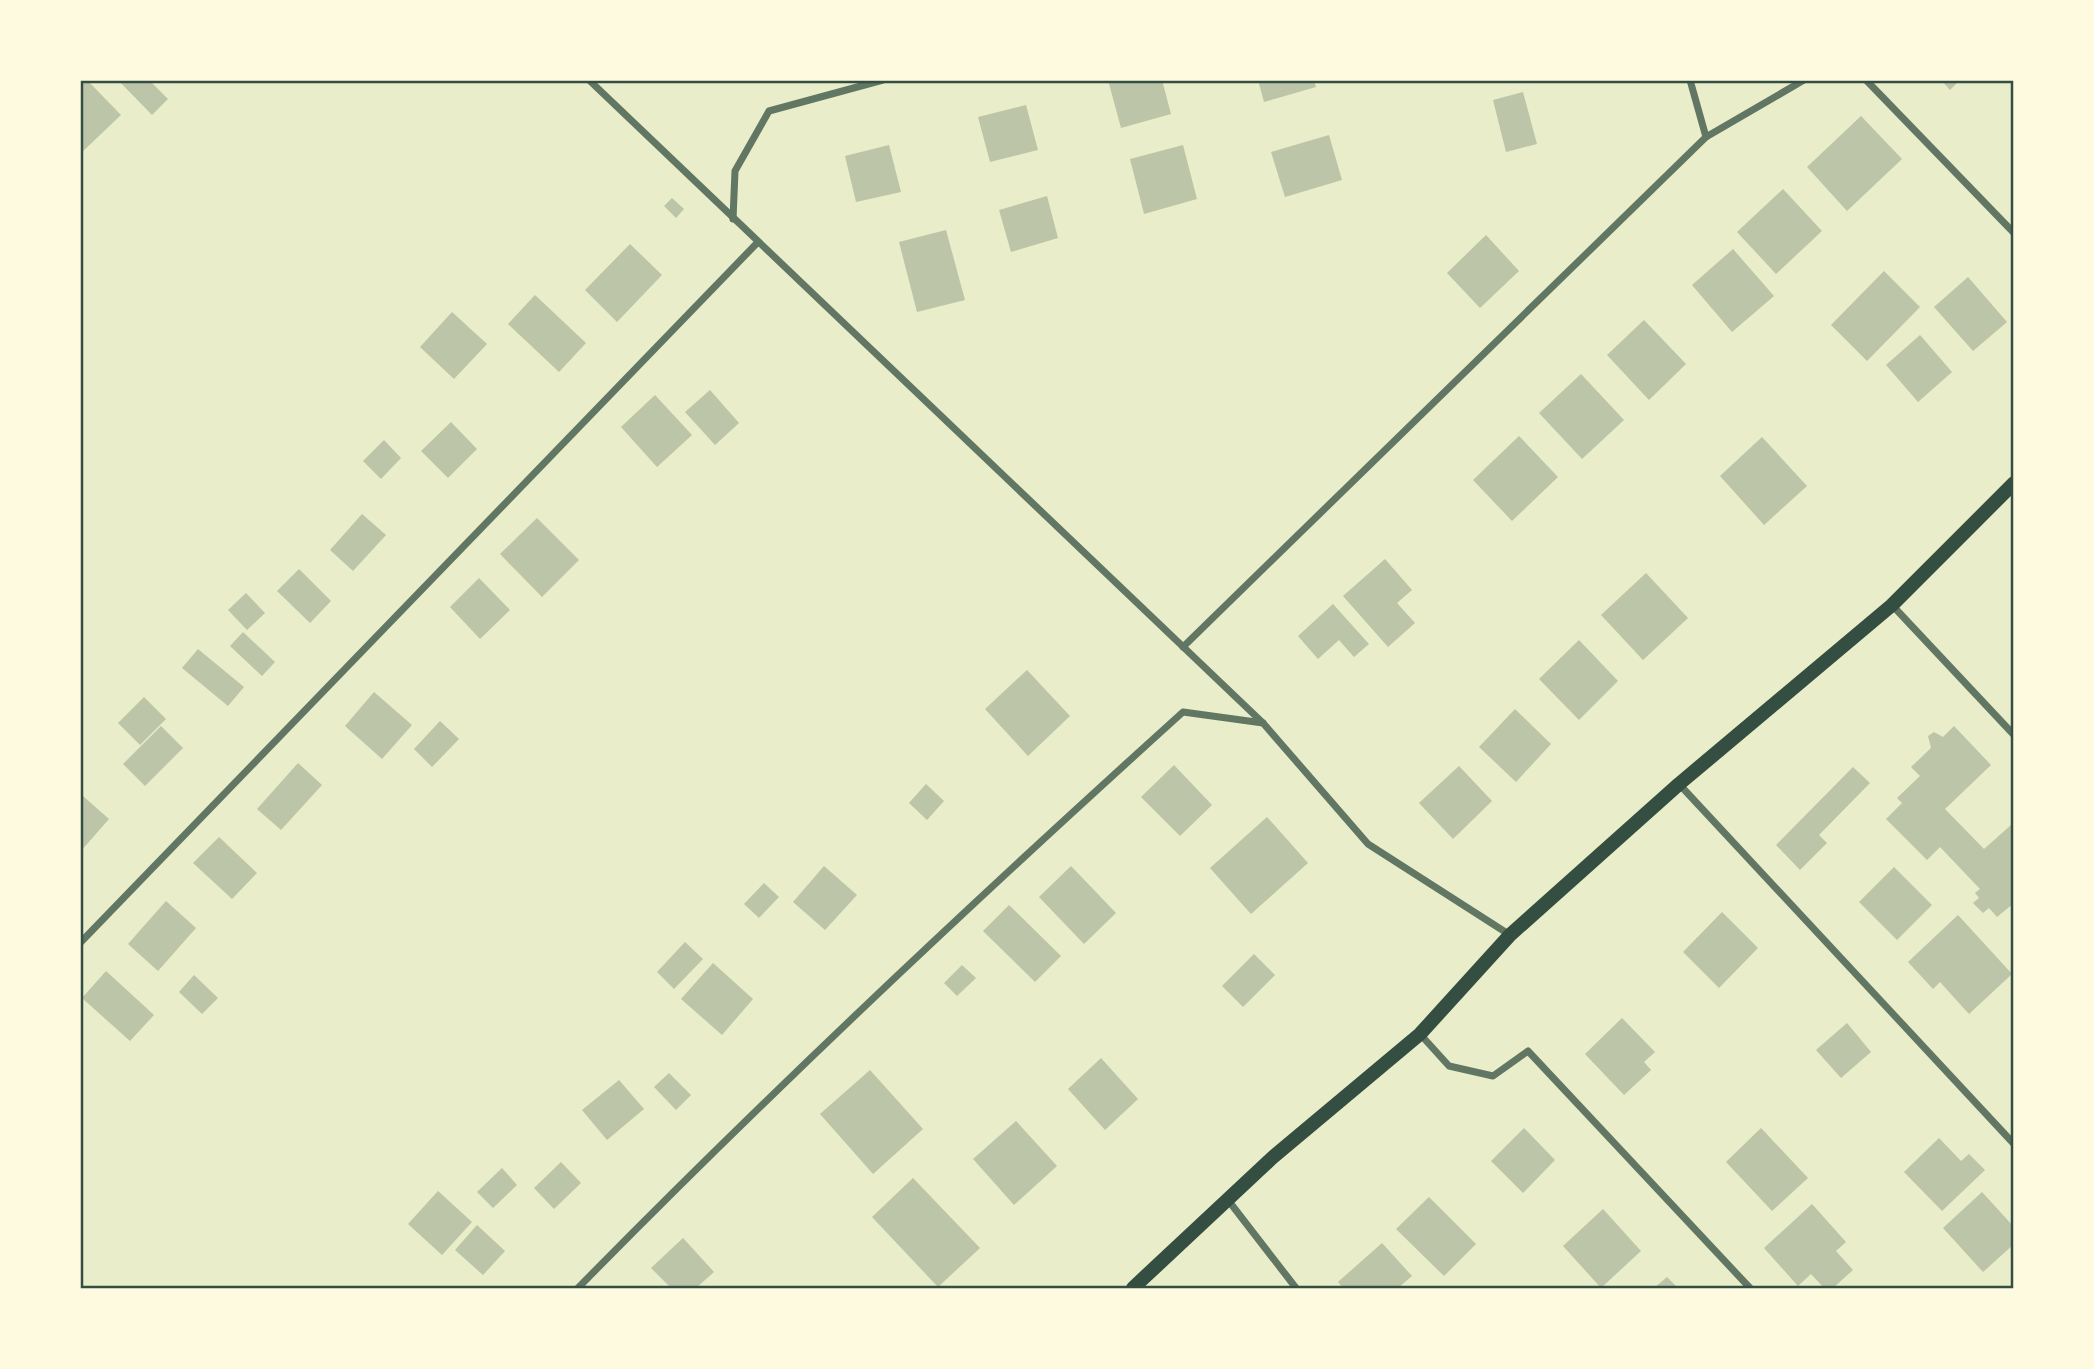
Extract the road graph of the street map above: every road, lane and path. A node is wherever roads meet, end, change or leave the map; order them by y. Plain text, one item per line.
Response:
1 (589, 80) edge
2 (883, 80) edge
3 (1690, 80) edge
4 (1804, 80) edge
5 (1866, 80) edge
6 (1706, 137) junction
7 (733, 219) junction
8 (2014, 233) edge
9 (758, 242) junction
10 (2014, 484) edge
11 (1892, 605) junction
12 (1183, 647) junction
13 (1264, 723) junction
14 (2014, 735) edge
15 (1679, 784) junction
16 (1510, 935) junction
17 (80, 943) edge
18 (1420, 1034) junction
19 (2014, 1144) edge
20 (1228, 1200) junction
21 (579, 1289) edge
22 (1133, 1289) edge
23 (1296, 1289) edge
24 (1750, 1289) edge

1 - 7 street
2 - 7 street
3 - 6 street
4 - 6 street
5 - 8 street
6 - 12 street
7 - 9 street
9 - 12 street
9 - 17 street
10 - 11 main road
11 - 14 street
11 - 15 main road
12 - 13 street
13 - 16 street
13 - 21 street
15 - 16 main road
15 - 19 street
16 - 18 main road
18 - 20 main road
18 - 24 street
20 - 22 main road
20 - 23 street

